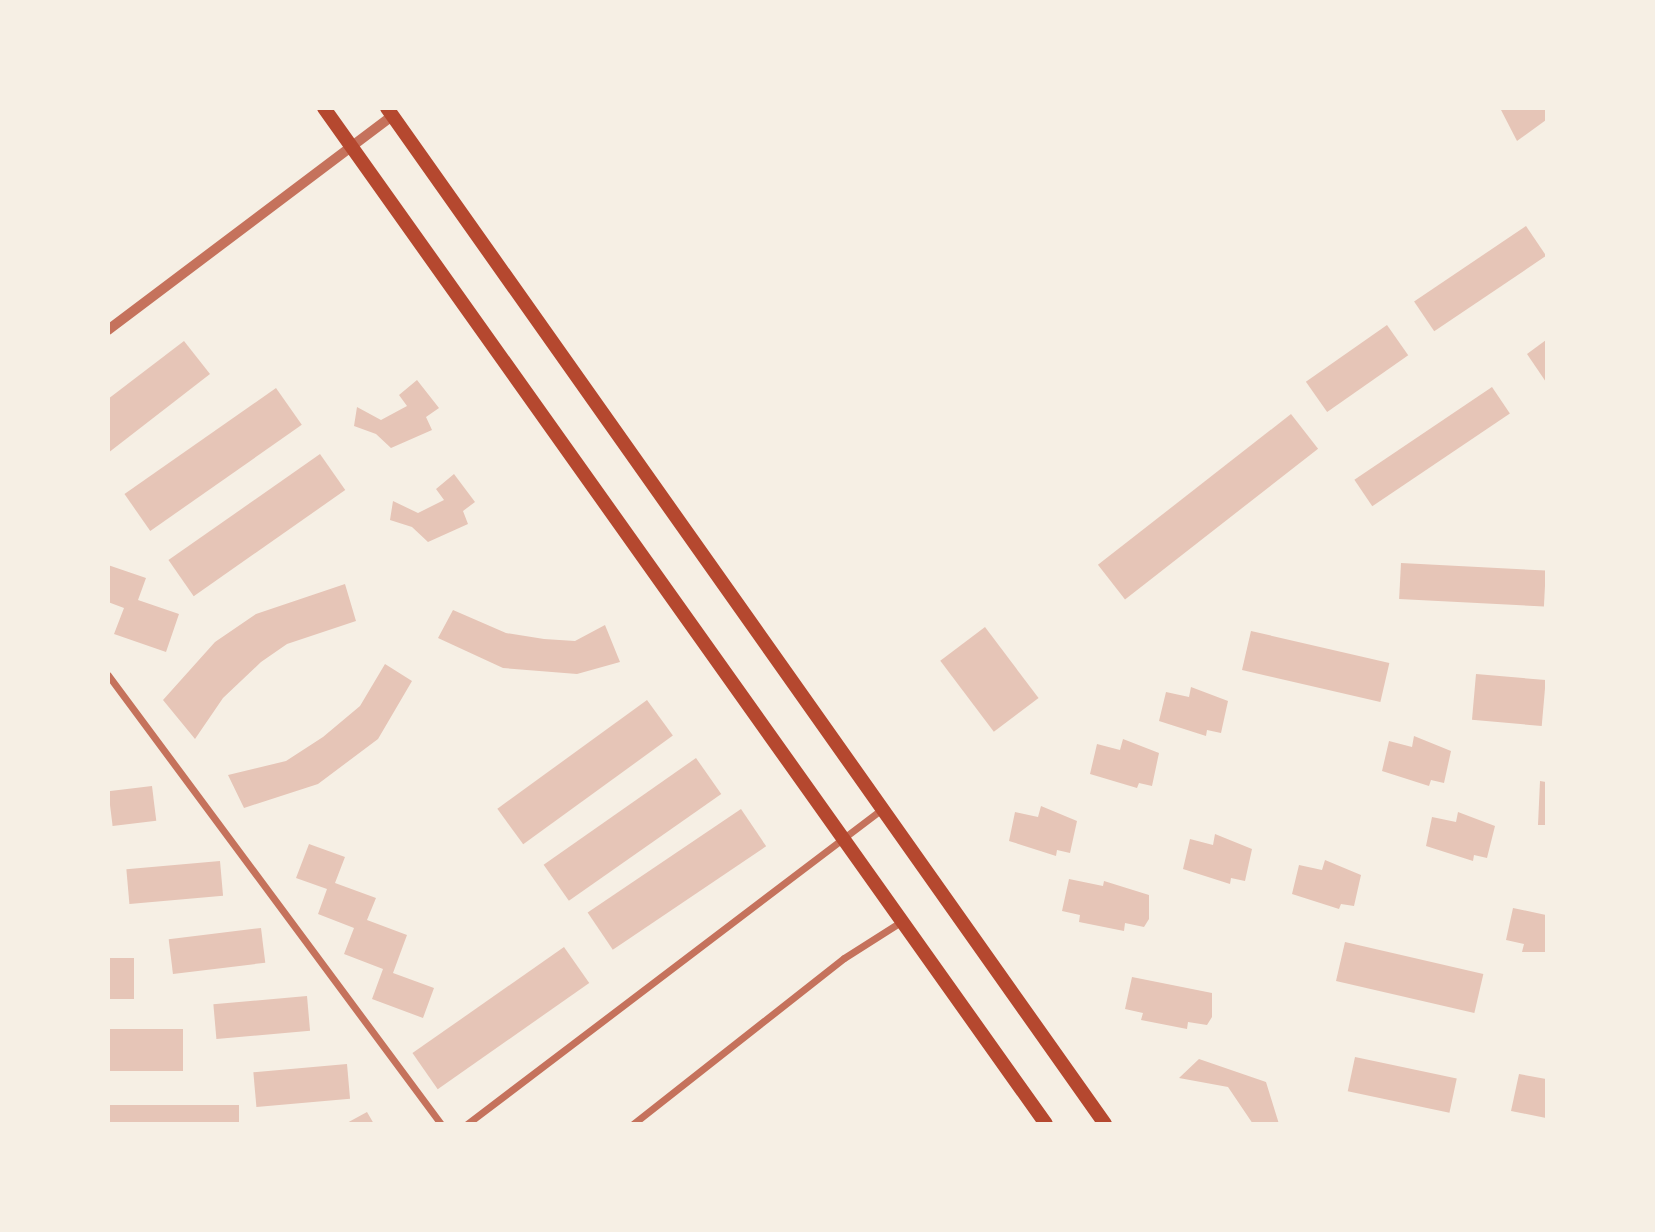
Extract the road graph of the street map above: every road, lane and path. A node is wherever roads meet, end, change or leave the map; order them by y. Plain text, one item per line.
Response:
1 (324, 108) edge
2 (390, 112) edge
3 (352, 148) junction
4 (108, 330) edge
5 (108, 675) edge
6 (882, 809) junction
7 (844, 838) junction
8 (903, 921) junction
9 (441, 1124) edge
10 (467, 1124) edge
11 (633, 1124) edge
12 (1046, 1124) edge
13 (1105, 1124) edge

1 - 3 highway
2 - 3 street
2 - 6 highway
3 - 4 street
3 - 7 highway
5 - 9 street
6 - 7 street
6 - 13 highway
7 - 8 highway
7 - 10 street
8 - 11 street
8 - 12 highway

